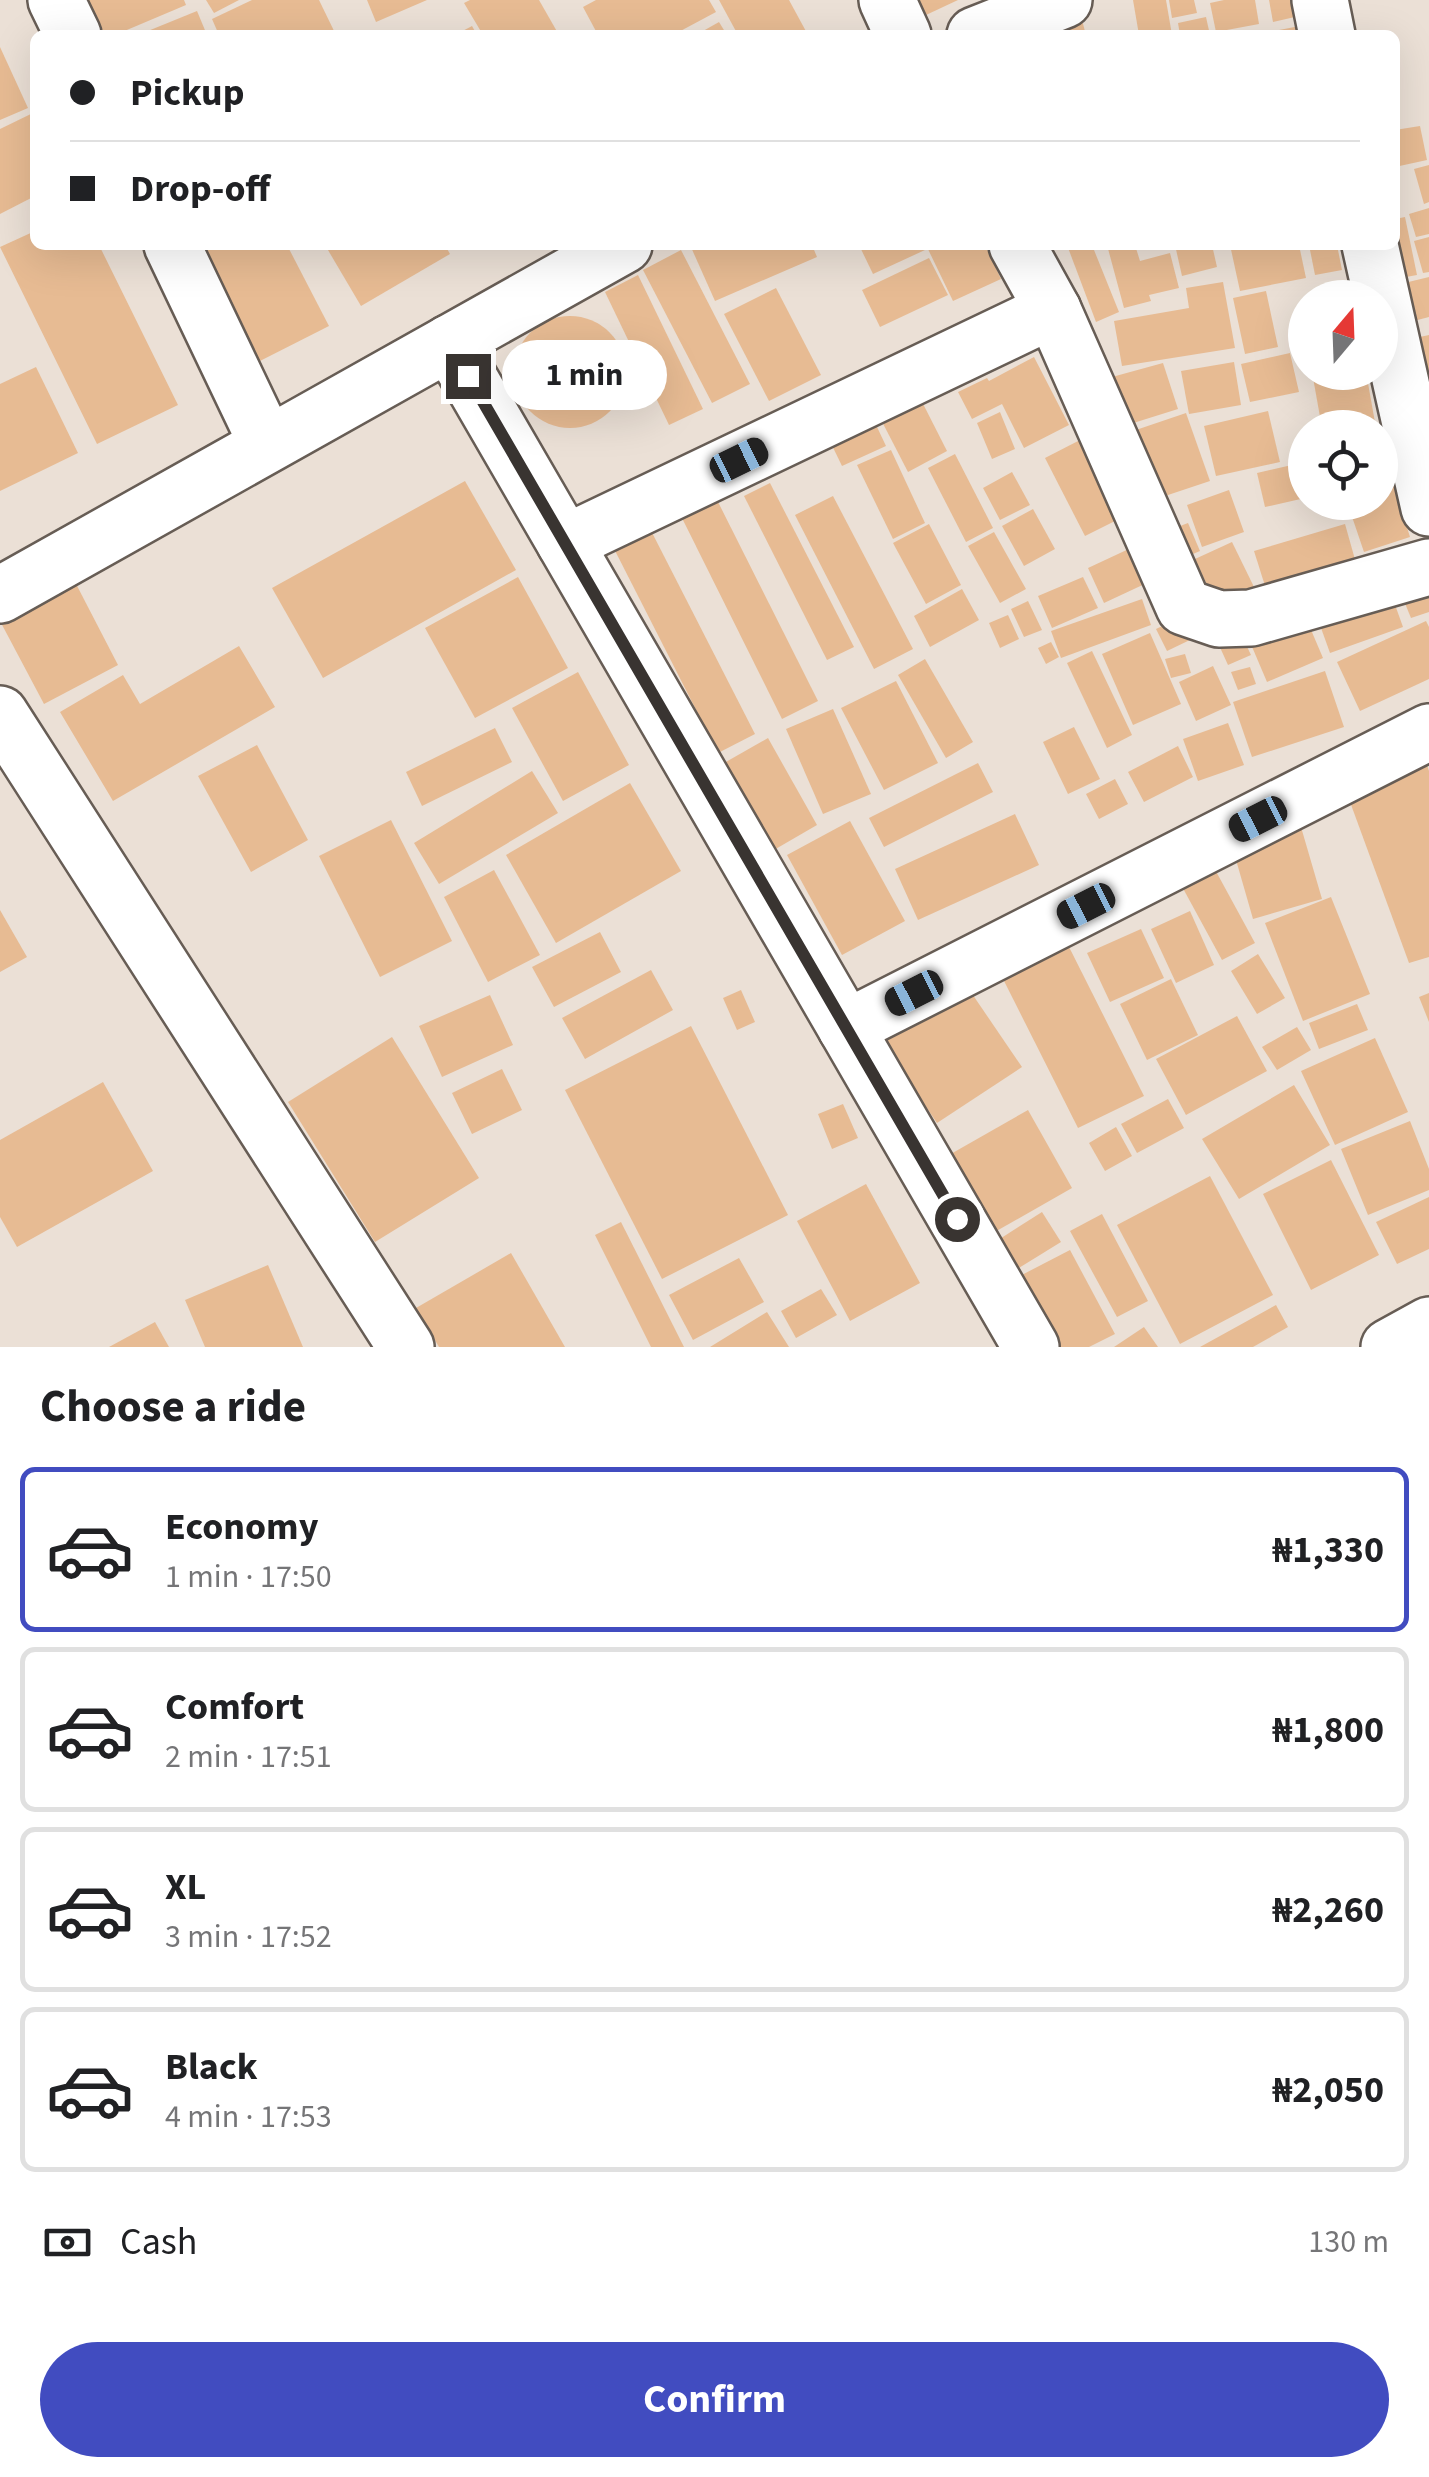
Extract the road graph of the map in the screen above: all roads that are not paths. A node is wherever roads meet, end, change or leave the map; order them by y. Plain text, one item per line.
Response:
1 (56, 0) edge
2 (887, 0) edge
3 (1064, 0) edge
4 (1320, 0) edge
5 (71, 30) edge
6 (900, 30) edge
7 (988, 30) edge
8 (1326, 30) edge
9 (174, 250) edge
10 (615, 250) edge
11 (1020, 250) edge
12 (1371, 250) edge
13 (1054, 310) junction
14 (449, 343) junction
15 (267, 444) junction
16 (1429, 508) edge
17 (564, 543) junction
18 (1429, 567) edge
19 (0, 595) edge
20 (0, 714) edge
21 (1429, 732) edge
22 (846, 1028) junction
23 (1429, 1325) edge
24 (406, 1347) edge
25 (1031, 1347) edge
26 (1390, 1347) edge

1 - 5 street
2 - 6 street
3 - 7 street
4 - 8 street
9 - 15 street
10 - 14 street
11 - 13 street
12 - 16 street
13 - 17 street
13 - 18 street
14 - 15 street
14 - 17 street
15 - 19 street
17 - 22 street
20 - 24 street
21 - 22 street
22 - 25 street
23 - 26 street

